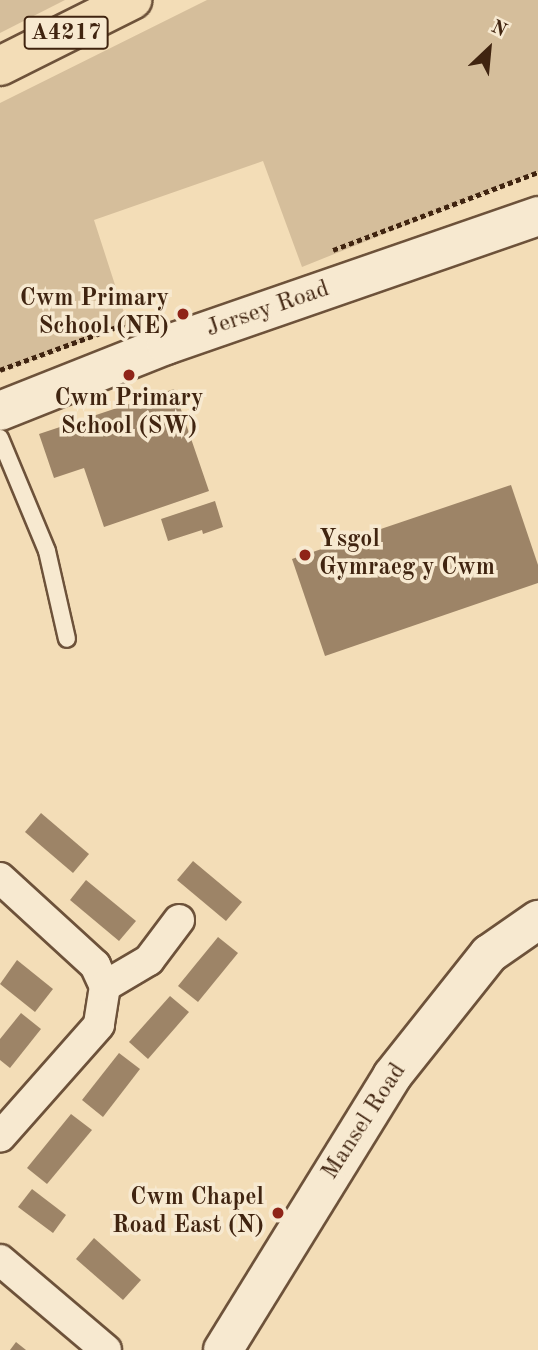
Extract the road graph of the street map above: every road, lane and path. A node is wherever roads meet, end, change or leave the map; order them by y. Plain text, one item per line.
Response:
1 (132, 0) edge
2 (0, 66) edge
3 (538, 172) edge
4 (538, 216) edge
5 (324, 254) dead end
6 (135, 320) dead end
7 (0, 370) edge
8 (0, 411) edge
9 (0, 438) edge
10 (67, 639) dead end
11 (0, 878) edge
12 (179, 920) dead end
13 (538, 920) edge
14 (104, 986) junction
15 (0, 1137) edge
16 (0, 1260) edge
17 (106, 1350) edge
18 (223, 1350) edge

1 - 2 main road, A4217
3 - 5 path
4 - 8 main road, Jersey Road
6 - 7 path
9 - 10 lane
11 - 14 street
12 - 14 street
13 - 18 main road, Mansel Road
14 - 15 street
16 - 17 street

